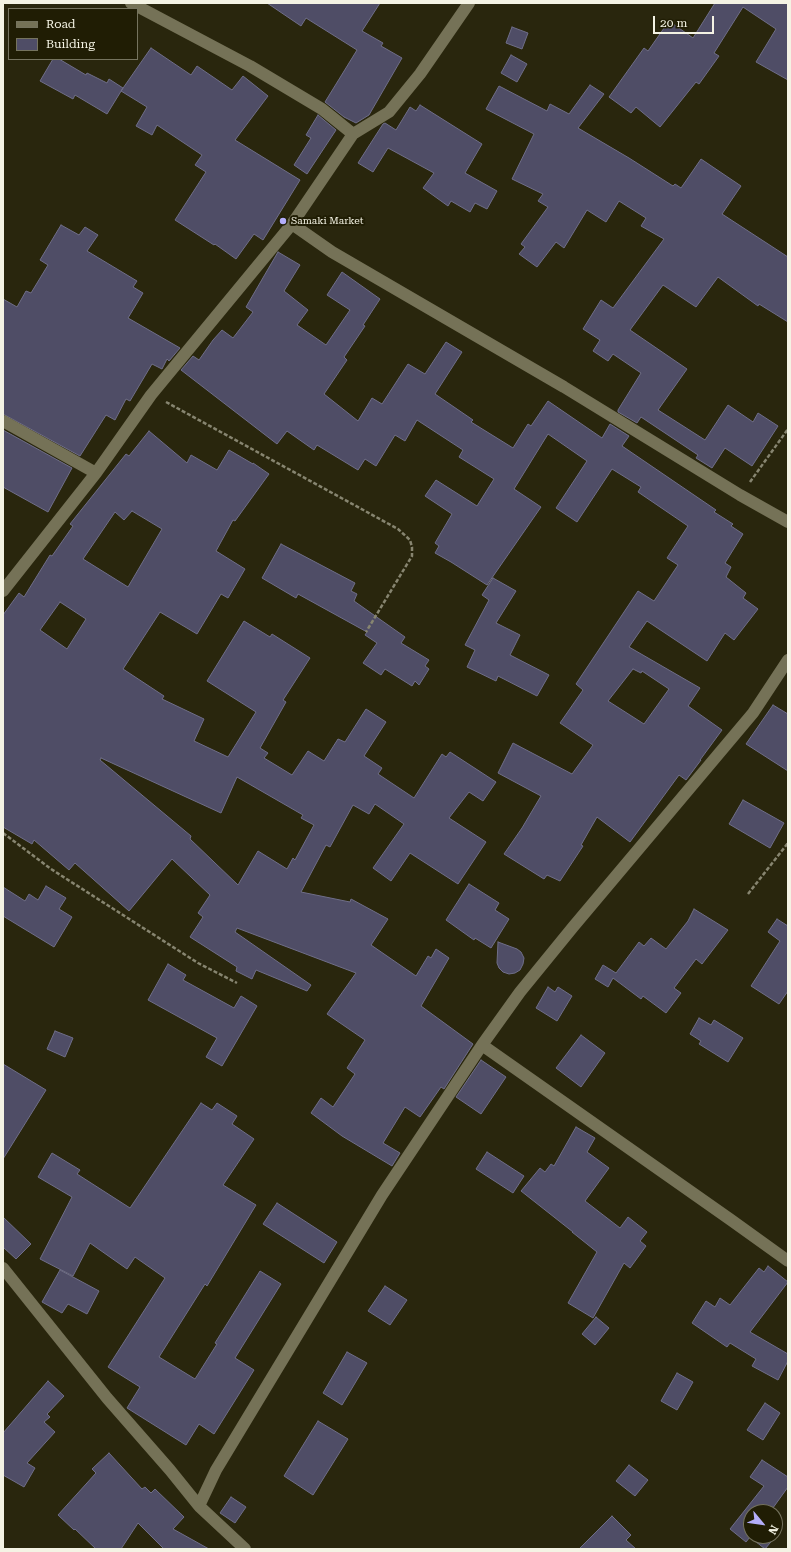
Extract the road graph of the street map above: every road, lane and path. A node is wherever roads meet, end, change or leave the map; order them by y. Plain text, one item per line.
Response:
1 (131, 3) edge
2 (469, 3) edge
3 (353, 134) junction
4 (292, 224) junction
5 (152, 395) junction
6 (3, 421) edge
7 (788, 429) edge
8 (96, 473) junction
9 (740, 495) junction
10 (788, 522) edge
11 (3, 591) edge
12 (366, 632) dead end
13 (788, 660) edge
14 (3, 833) edge
15 (788, 843) edge
16 (748, 894) dead end
17 (237, 983) dead end
18 (482, 1045) junction
19 (788, 1261) edge
20 (3, 1268) edge
21 (199, 1506) junction
22 (245, 1549) edge

1 - 3 street
2 - 3 street
3 - 4 street
4 - 5 street
4 - 9 street
5 - 8 street
5 - 12 path
6 - 8 street
7 - 9 path
8 - 11 street
9 - 10 street
13 - 18 street
14 - 17 path
15 - 16 path
18 - 19 street
18 - 21 street
20 - 21 street
21 - 22 street

